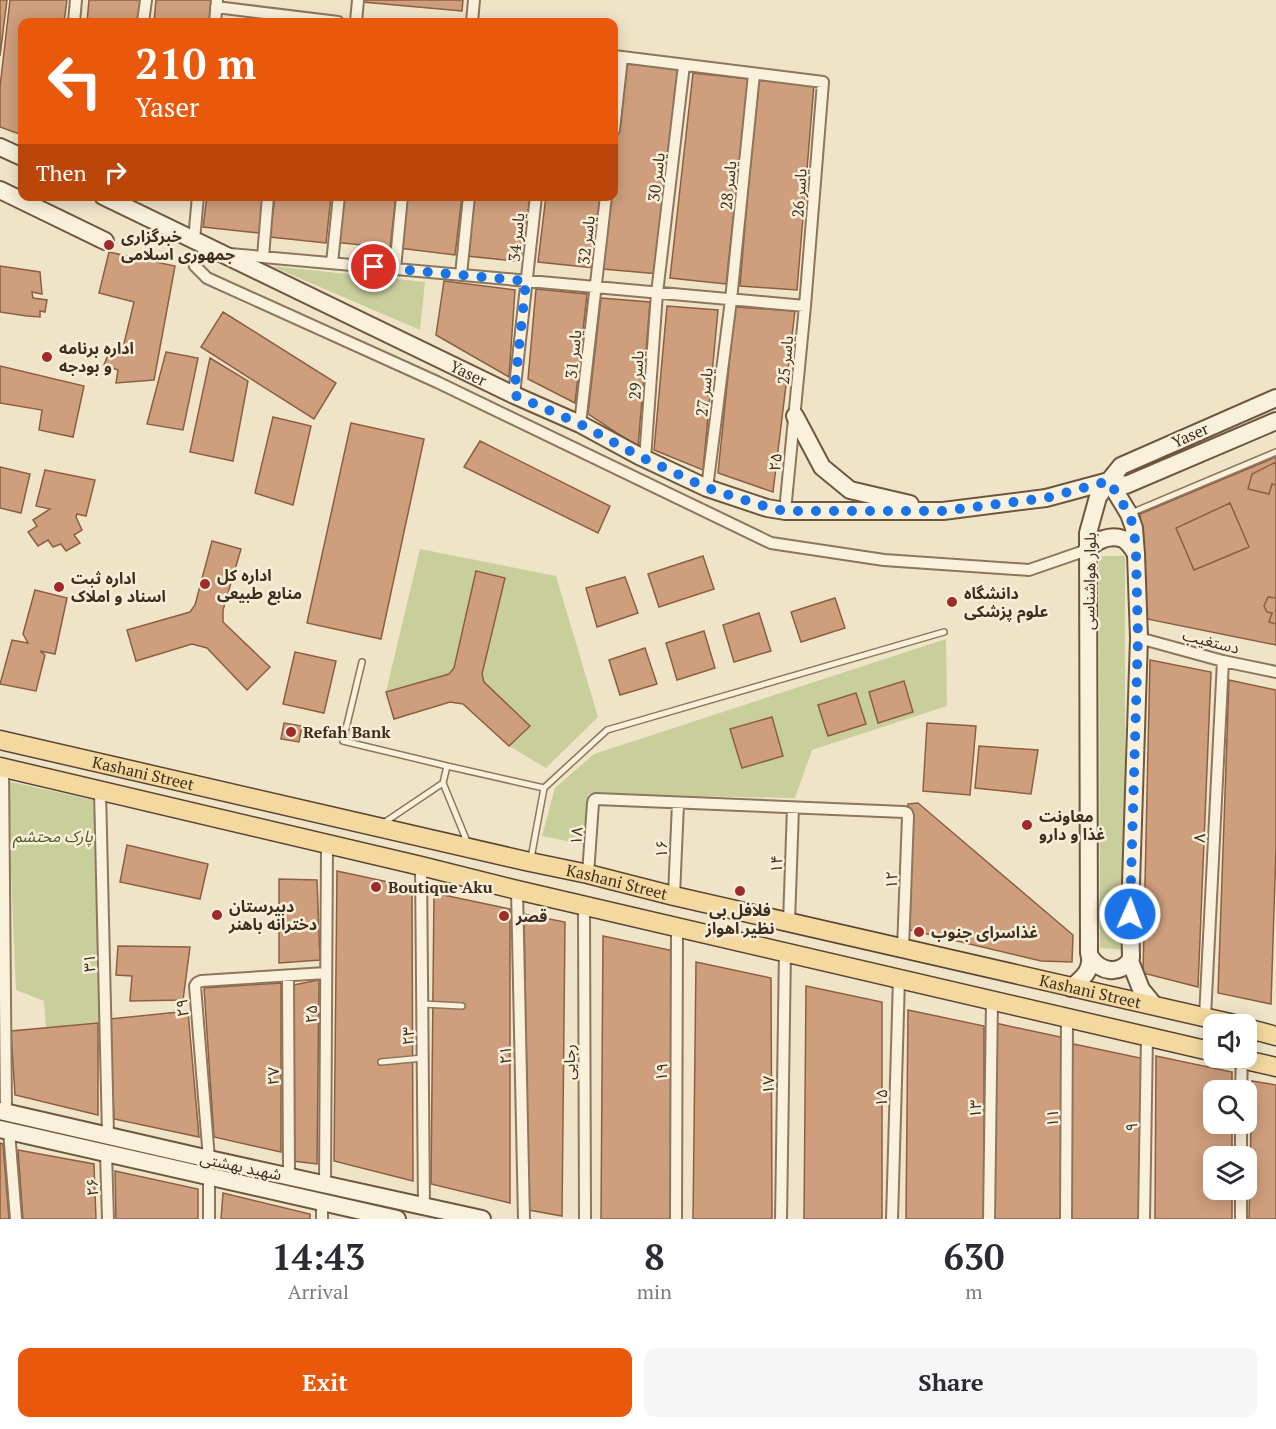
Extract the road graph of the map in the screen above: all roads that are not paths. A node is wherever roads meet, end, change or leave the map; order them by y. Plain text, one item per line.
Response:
1 (76, 0) edge
2 (146, 0) edge
3 (358, 0) edge
4 (474, 0) edge
5 (217, 4) edge
6 (74, 18) edge
7 (144, 18) edge
8 (281, 18) edge
9 (356, 18) edge
10 (472, 18) edge
11 (618, 57) edge
12 (684, 65) junction
13 (754, 74) junction
14 (0, 147) edge
15 (18, 156) edge
16 (0, 190) edge
17 (18, 199) edge
18 (23, 201) edge
19 (121, 201) edge
20 (199, 201) edge
21 (268, 201) edge
22 (338, 201) edge
23 (402, 201) edge
24 (468, 201) edge
25 (535, 201) edge
26 (605, 201) edge
27 (105, 241) dead end
28 (207, 247) junction
29 (262, 257) junction
30 (332, 263) junction
31 (395, 269) junction
32 (461, 275) junction
33 (526, 281) junction
34 (595, 287) junction
35 (657, 293) junction
36 (731, 300) junction
37 (805, 306) junction
38 (514, 395) junction
39 (1276, 398) edge
40 (795, 416) junction
41 (1276, 421) edge
42 (580, 424) junction
43 (1276, 452) edge
44 (645, 459) junction
45 (1109, 481) junction
46 (707, 488) junction
47 (785, 511) junction
48 (943, 511) junction
49 (1129, 514) junction
50 (1087, 550) junction
51 (1136, 554) junction
52 (944, 632) dead end
53 (1138, 638) junction
54 (1224, 661) junction
55 (362, 662) dead end
56 (1276, 672) edge
57 (0, 740) edge
58 (447, 766) junction
59 (2, 767) edge
60 (443, 783) junction
61 (544, 788) junction
62 (100, 790) junction
63 (678, 803) junction
64 (793, 808) junction
65 (377, 827) junction
66 (327, 843) junction
67 (469, 848) junction
68 (530, 862) junction
69 (421, 866) junction
70 (588, 873) junction
71 (517, 890) junction
72 (674, 896) junction
73 (584, 904) junction
74 (789, 922) junction
75 (677, 926) junction
76 (903, 949) junction
77 (784, 951) junction
78 (1091, 958) junction
79 (1130, 962) junction
80 (326, 973) junction
81 (288, 976) junction
82 (899, 978) junction
83 (1071, 988) junction
84 (992, 1000) junction
85 (422, 1004) junction
86 (1154, 1005) junction
87 (462, 1006) dead end
88 (1205, 1014) edge
89 (1067, 1017) junction
90 (1203, 1017) edge
91 (1257, 1031) edge
92 (1147, 1036) junction
93 (1276, 1036) edge
94 (1203, 1049) edge
95 (423, 1058) junction
96 (381, 1062) dead end
97 (1257, 1062) edge
98 (1276, 1067) edge
99 (3, 1112) edge
100 (4, 1130) edge
101 (108, 1135) junction
102 (106, 1154) junction
103 (209, 1168) junction
104 (289, 1176) junction
105 (325, 1184) junction
106 (1241, 1200) edge
107 (424, 1206) junction
108 (322, 1211) edge
109 (16, 1219) edge
110 (108, 1219) edge
111 (209, 1219) edge
112 (397, 1219) edge
113 (482, 1219) edge
114 (524, 1219) edge
115 (585, 1219) edge
116 (676, 1219) edge
117 (782, 1219) edge
118 (892, 1219) edge
119 (989, 1219) edge
120 (1066, 1219) edge
121 (1144, 1219) edge
122 (1241, 1219) edge

1 - 6 street
2 - 7 street
3 - 9 street
4 - 10 street
5 - 8 street
11 - 12 street
12 - 13 street
12 - 35 street, یاسر 30
13 - 36 street, یاسر 28
13 - 37 street, یاسر 26
14 - 15 main road
16 - 17 main road
18 - 27 main road
19 - 28 main road, Yaser
20 - 28 street
21 - 29 street
22 - 30 street
23 - 31 street
24 - 32 street
25 - 33 street, یاسر 34
26 - 34 street, یاسر 32
28 - 29 street, Yaser
28 - 38 main road, Yaser
28 - 50 street
29 - 30 street, Yaser
30 - 31 street, Yaser
31 - 32 street, Yaser
32 - 33 street, Yaser
33 - 34 street, Yaser
33 - 38 street, یاسر 34
34 - 35 street, Yaser
34 - 42 street, یاسر 31
35 - 36 street, Yaser
35 - 44 street, یاسر 29
36 - 37 street, Yaser
36 - 46 street, یاسر 27
37 - 40 street, یاسر 25
38 - 42 main road, Yaser
39 - 45 main road, Yaser
40 - 47 street, ۲۵
40 - 48 main road
41 - 45 main road, Yaser
42 - 44 main road, Yaser
43 - 49 lane
44 - 46 main road, Yaser
45 - 48 main road, Yaser
45 - 49 main road
45 - 50 main road, بلوار هواشناسی
46 - 47 main road, Yaser
47 - 48 main road, Yaser
49 - 51 main road
50 - 51 main road
50 - 78 main road, بلوار هواشناسی
51 - 53 main road
52 - 61 lane
53 - 54 street, دستغیب
53 - 79 main road
54 - 56 street, دستغیب
54 - 88 street, ۸
55 - 58 lane
57 - 65 main road, Kashani Street
58 - 60 lane
58 - 61 lane
59 - 62 main road, Kashani Street
59 - 99 street
60 - 65 lane
60 - 67 lane
61 - 68 lane
62 - 66 main road, Kashani Street
62 - 101 street, ۳۱
63 - 64 street
63 - 70 street, ۱۸
63 - 72 street, ۱۶
64 - 74 street, ۱۴
64 - 76 street, ۱۲
65 - 67 main road, Kashani Street
66 - 69 main road, Kashani Street
66 - 80 street, ۲۵
67 - 68 main road, Kashani Street
68 - 70 main road, Kashani Street
69 - 71 main road, Kashani Street
69 - 85 street, ۲۳
70 - 72 main road, Kashani Street
71 - 73 main road, Kashani Street
71 - 114 street, ۲۱
72 - 74 main road, Kashani Street
73 - 75 main road, Kashani Street
73 - 115 street, رجایی
74 - 76 main road, Kashani Street
75 - 77 main road, Kashani Street
75 - 116 street, ۱۹
76 - 83 main road, Kashani Street
77 - 82 main road, Kashani Street
77 - 117 street, ۱۷
78 - 79 main road
78 - 83 main road
79 - 86 main road
80 - 81 street, ۲۹
80 - 105 street, ۲۵
81 - 103 street, ۲۹
81 - 104 street, ۲۷
82 - 84 main road, Kashani Street
82 - 118 street, ۱۵
83 - 86 main road, Kashani Street
84 - 89 main road, Kashani Street
84 - 119 street, ۱۳
85 - 87 lane
85 - 95 street, ۲۳
86 - 90 main road, Kashani Street
89 - 92 main road, Kashani Street
89 - 120 street, ۱۱
91 - 93 main road
92 - 94 main road, Kashani Street
92 - 121 street, ۹
95 - 96 lane
95 - 107 street, ۲۳
97 - 98 main road
99 - 101 main road, شهید بهشتی
100 - 102 main road, شهید بهشتی
100 - 109 street
101 - 103 main road, شهید بهشتی
102 - 103 main road, شهید بهشتی
102 - 110 street, ۲۶
103 - 104 main road, شهید بهشتی
103 - 108 main road, شهید بهشتی
103 - 111 street
104 - 105 main road, شهید بهشتی
105 - 107 main road, شهید بهشتی
106 - 122 street
107 - 113 main road, شهید بهشتی
108 - 112 main road, شهید بهشتی

